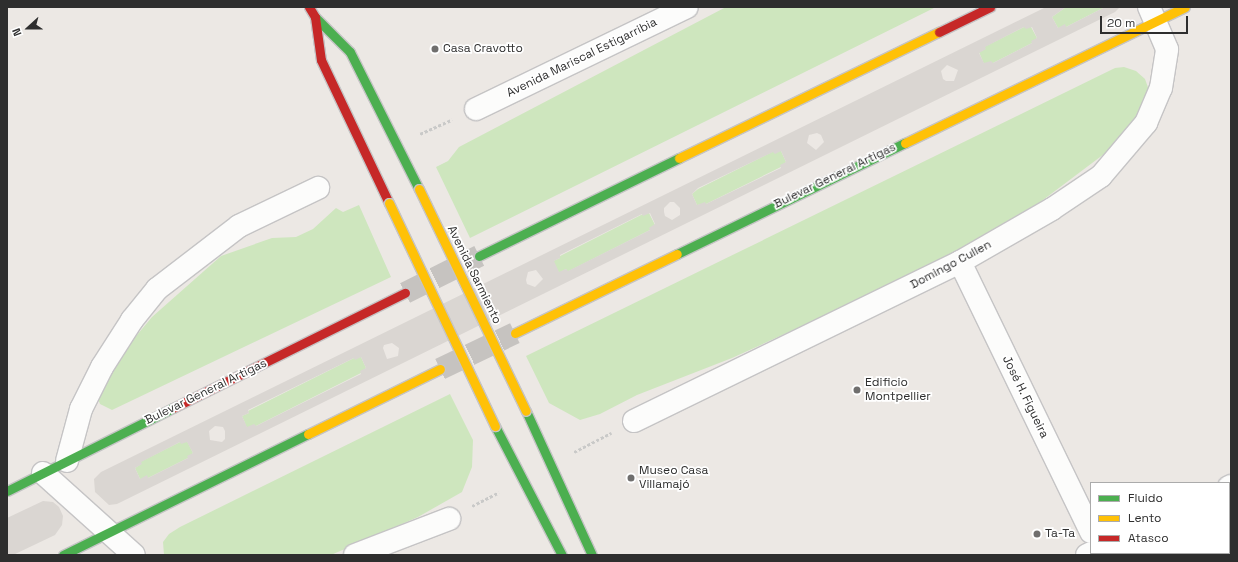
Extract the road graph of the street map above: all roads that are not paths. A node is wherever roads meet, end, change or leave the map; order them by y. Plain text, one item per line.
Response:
1 (309, 7) edge
2 (687, 7) edge
3 (990, 7) edge
4 (1185, 7) edge
5 (1152, 14) edge
6 (314, 17) junction
7 (476, 108) dead end
8 (318, 188) dead end
9 (479, 256) tunnel mouth
10 (960, 262) junction
11 (405, 293) tunnel mouth
12 (514, 333) tunnel mouth
13 (440, 369) tunnel mouth
14 (634, 420) dead end
15 (67, 461) junction
16 (43, 473) junction
17 (7, 491) edge
18 (449, 519) dead end
19 (1090, 530) edge
20 (108, 533) junction
21 (63, 555) edge
22 (134, 555) edge
23 (355, 555) edge
24 (562, 555) edge
25 (592, 555) edge

1 - 6 main road, Avenida Sarmiento
2 - 7 street, Avenida Mariscal Estigarribia
3 - 9 main road
4 - 5 main road, Bulevar General Artigas
5 - 10 street, Domingo Cullen
5 - 12 main road, Bulevar General Artigas
6 - 24 main road, Avenida Sarmiento, bridge
6 - 25 main road, Avenida Sarmiento, bridge
8 - 15 street
10 - 14 street, Domingo Cullen
10 - 19 street, José H. Figueira
11 - 15 main road, Bulevar General Artigas
13 - 20 main road
15 - 16 main road, Bulevar General Artigas
16 - 17 main road, Bulevar General Artigas
16 - 20 street
18 - 23 street
20 - 21 main road
20 - 22 street

